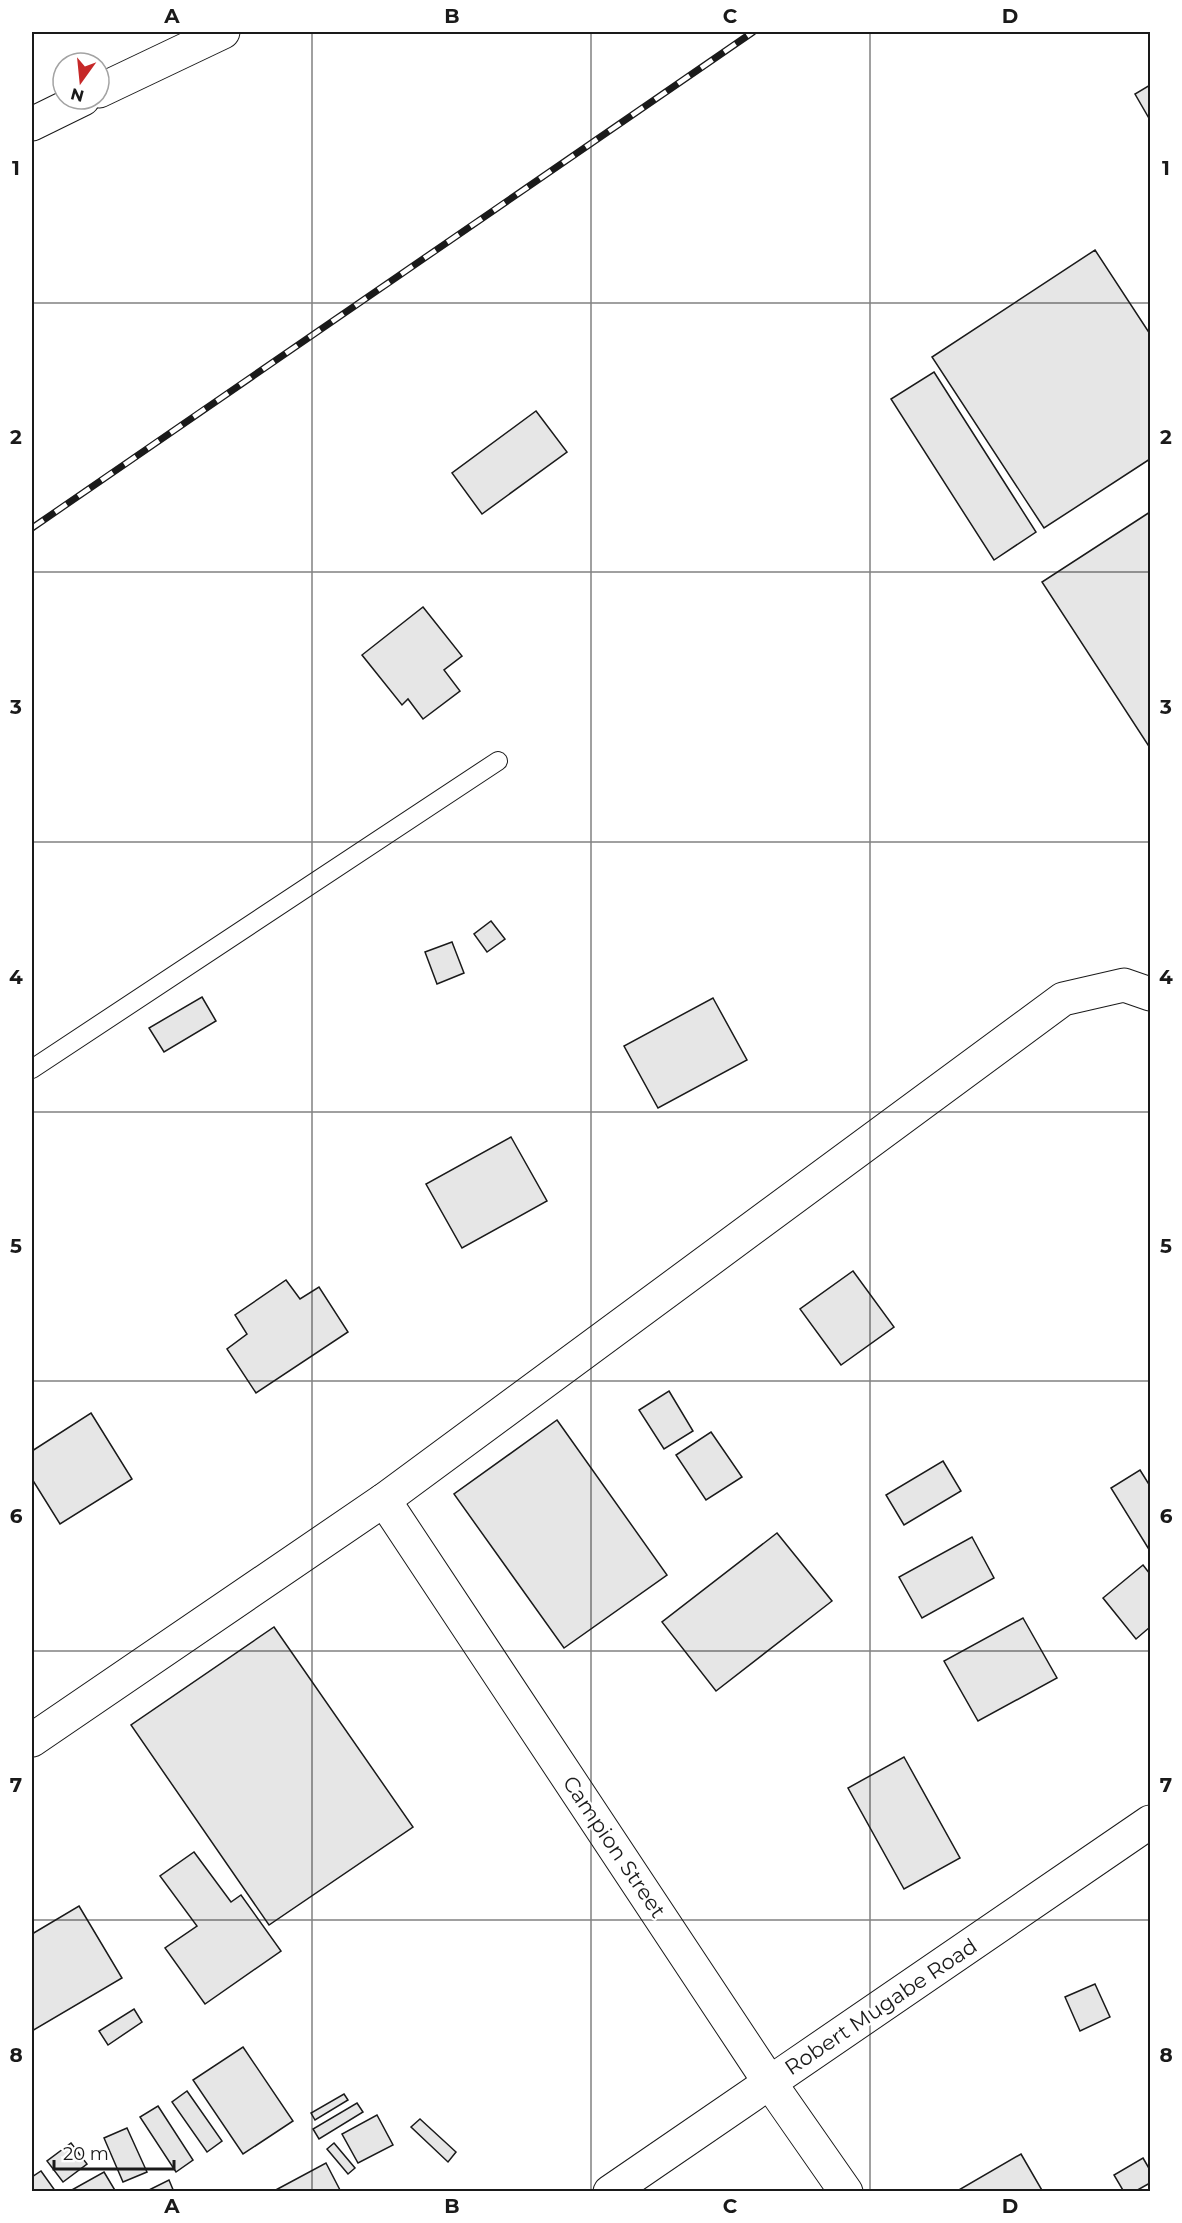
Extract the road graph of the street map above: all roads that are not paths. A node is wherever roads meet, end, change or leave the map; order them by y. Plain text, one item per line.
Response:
1 (223, 32) edge
2 (111, 86) edge
3 (59, 111) edge
4 (32, 124) edge
5 (498, 760) dead end
6 (1137, 989) edge
7 (32, 1069) edge
8 (384, 1500) junction
9 (32, 1740) edge
10 (1150, 1822) edge
11 (770, 2083) junction
12 (610, 2192) edge
13 (846, 2192) edge

1 - 2 street
3 - 4 street
5 - 7 lane
6 - 8 street
8 - 9 street
8 - 11 street, Campion Street
10 - 11 street, Robert Mugabe Road
11 - 12 street, Robert Mugabe Road
11 - 13 street, Campion Street

